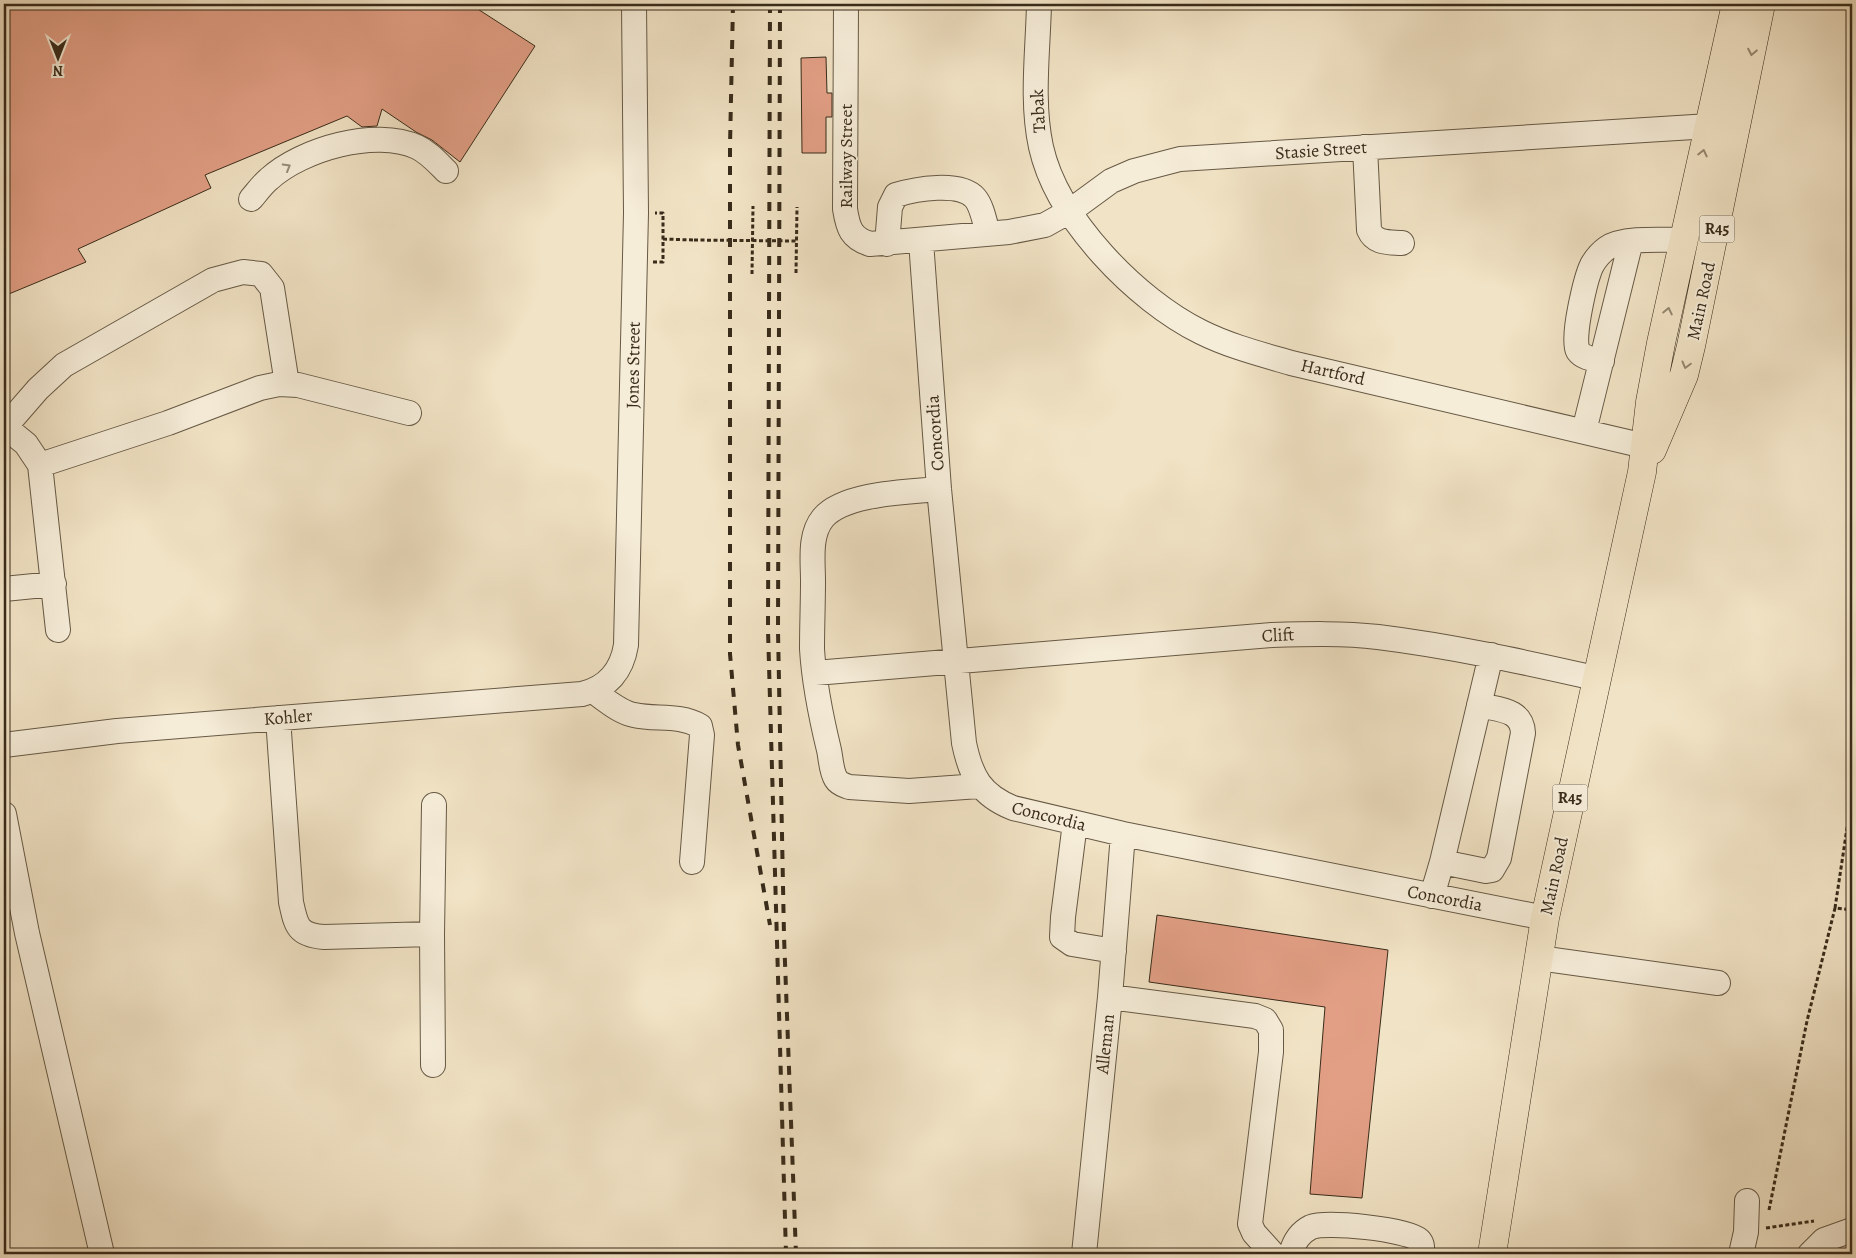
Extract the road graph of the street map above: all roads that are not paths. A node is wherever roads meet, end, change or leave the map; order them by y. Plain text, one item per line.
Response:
1 (634, 4) edge
2 (846, 4) edge
3 (1039, 4) edge
4 (1736, 4) edge
5 (1761, 4) edge
6 (1738, 124) junction
7 (1710, 125) junction
8 (1365, 147) junction
9 (446, 171) dead end
10 (251, 199) dead end
11 (1070, 211) junction
12 (988, 234) junction
13 (1682, 240) junction
14 (921, 241) junction
15 (1631, 241) junction
16 (1402, 243) dead end
17 (887, 244) junction
18 (1602, 362) junction
19 (287, 384) junction
20 (410, 413) dead end
21 (4, 427) edge
22 (1584, 431) junction
23 (1648, 446) junction
24 (40, 464) junction
25 (939, 489) junction
26 (54, 584) junction
27 (4, 589) edge
28 (58, 630) dead end
29 (1491, 655) junction
30 (957, 660) junction
31 (815, 673) junction
32 (1596, 678) junction
33 (582, 693) junction
34 (1479, 705) junction
35 (278, 718) junction
36 (4, 745) edge
37 (979, 786) junction
38 (434, 805) dead end
39 (4, 814) edge
40 (1075, 823) junction
41 (1123, 834) junction
42 (692, 862) dead end
43 (1442, 862) junction
44 (1432, 896) junction
45 (1545, 918) junction
46 (432, 934) junction
47 (1114, 951) junction
48 (1539, 958) junction
49 (1718, 983) dead end
50 (1110, 997) junction
51 (433, 1065) dead end
52 (1747, 1201) dead end
53 (1852, 1230) edge
54 (102, 1254) edge
55 (1084, 1254) edge
56 (1272, 1254) edge
57 (1291, 1254) edge
58 (1422, 1254) edge
59 (1492, 1254) edge
60 (1741, 1254) edge
61 (1810, 1254) edge

1 - 33 street, Jones Street
2 - 17 street, Railway Street
3 - 11 street, Tabak
4 - 7 main road, Main Road / R45
5 -> 6 main road, Main Road / R45
6 - 7 street, Stasie Street
6 -> 23 main road, Main Road / R45
7 - 8 street, Stasie Street
13 -> 7 main road, Main Road / R45
8 - 11 street, Stasie Street
8 - 16 street
10 -> 9 street
11 - 12 street, Stasie Street
11 - 22 street, Hartford
12 - 14 street, Stasie Street
12 - 17 street
13 - 15 street
23 -> 13 main road, Main Road / R45
14 - 17 street, Railway Street
14 - 25 street, Concordia
15 - 18 street
15 - 18 street
18 - 22 street
19 - 20 street
19 - 21 street
19 - 24 street
21 - 24 street
22 - 23 street, Hartford
23 - 32 main road, Main Road / R45
24 - 26 street
25 - 30 street, Concordia
25 - 31 street
26 - 27 street
26 - 28 street
29 - 30 street, Clift
29 - 32 street, Clift
29 - 34 street
30 - 31 street, Clift
30 - 37 street, Concordia
31 - 37 street
32 - 45 main road, Main Road / R45
33 - 35 street, Kohler
33 - 42 street
34 - 43 street
34 - 43 street
35 - 36 street, Kohler
35 - 46 street
37 - 40 street, Concordia
38 - 46 street
39 - 54 street
40 - 41 street, Concordia
40 - 47 street
41 - 44 street, Concordia
41 - 47 street, Alleman
43 - 44 street
44 - 45 street, Concordia
45 - 48 main road, Main Road / R45
46 - 51 street
47 - 50 street, Alleman
48 - 49 street
48 - 59 main road, Main Road / R45
50 - 55 street, Alleman
50 - 56 street
52 - 60 street
53 - 61 street
57 - 58 street

